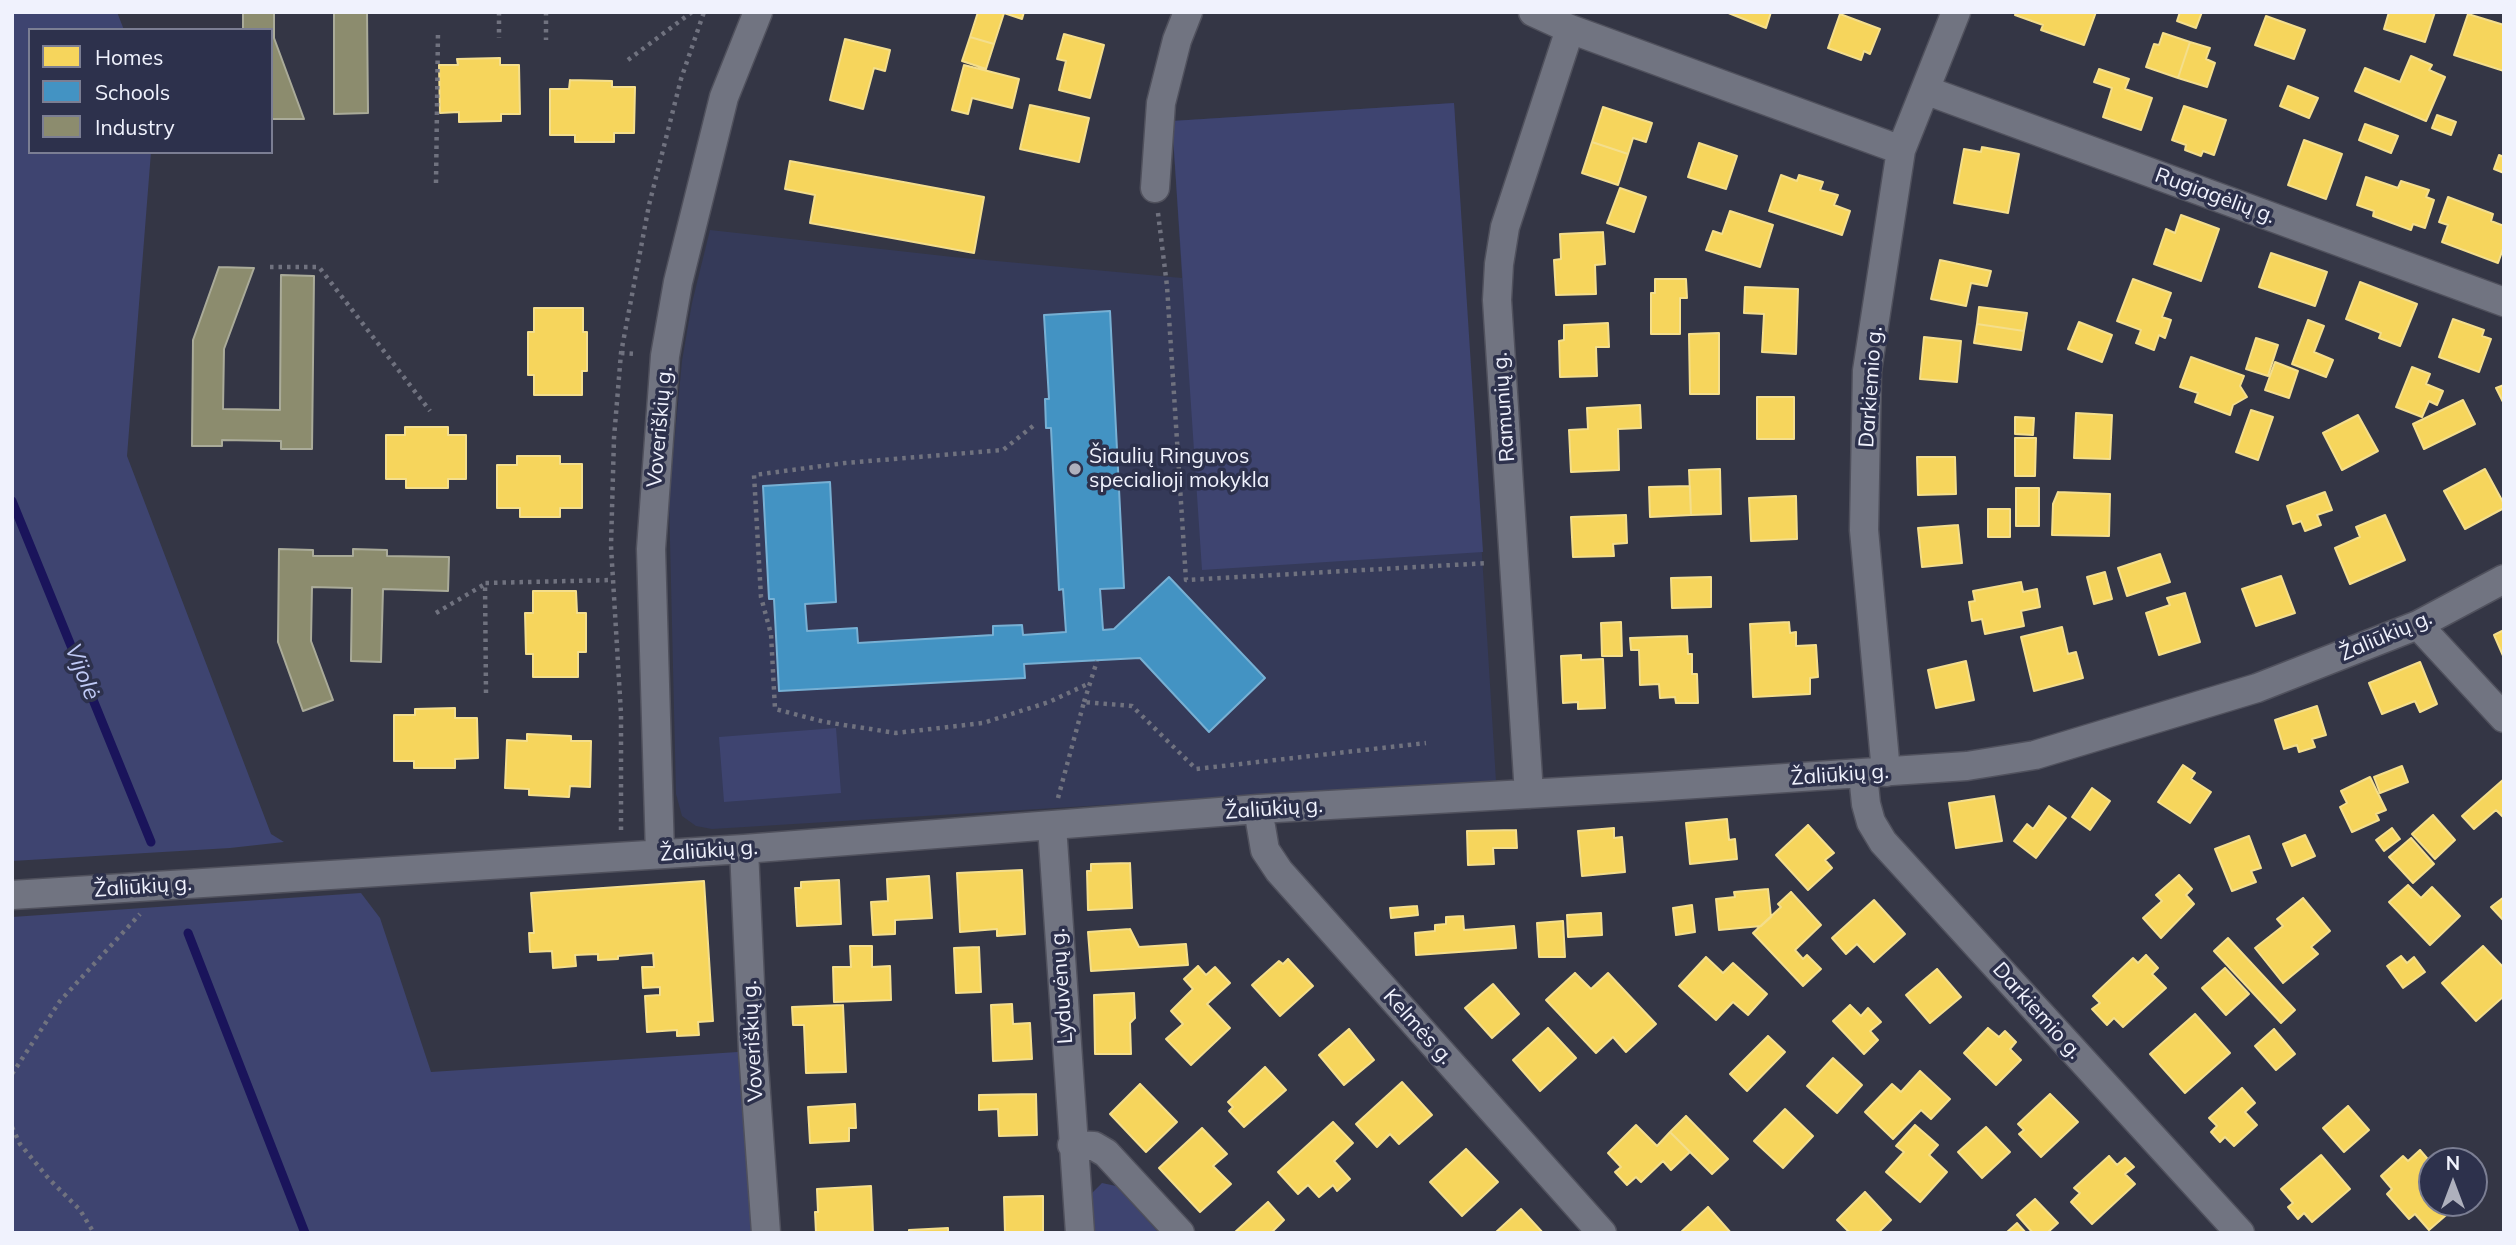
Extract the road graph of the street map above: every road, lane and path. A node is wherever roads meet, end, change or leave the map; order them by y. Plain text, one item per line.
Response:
1 (499, 12) edge
2 (546, 12) edge
3 (692, 12) edge
4 (758, 12) edge
5 (1188, 12) edge
6 (1533, 12) edge
7 (1956, 12) edge
8 (1570, 29) junction
9 (438, 31) dead end
10 (499, 38) dead end
11 (546, 40) dead end
12 (628, 60) dead end
13 (1926, 90) junction
14 (1901, 150) junction
15 (436, 183) dead end
16 (1155, 188) joint
17 (270, 267) dead end
18 (2504, 302) edge
19 (430, 411) dead end
20 (1033, 426) dead end
21 (1483, 564) dead end
22 (2504, 579) edge
23 (613, 580) dead end
24 (485, 583) junction
25 (436, 613) dead end
26 (2418, 625) junction
27 (1097, 661) dead end
28 (1090, 682) junction
29 (486, 693) dead end
30 (1084, 702) junction
31 (2504, 718) edge
32 (1426, 743) dead end
33 (1875, 773) junction
34 (1529, 794) junction
35 (1258, 809) junction
36 (1054, 816) junction
37 (744, 849) junction
38 (660, 854) junction
39 (162, 886) junction
40 (12, 895) edge
41 (12, 1074) edge
42 (12, 1127) edge
43 (1072, 1145) junction
44 (94, 1233) edge
45 (766, 1233) edge
46 (1080, 1233) edge
47 (1180, 1233) edge
48 (1602, 1233) edge
49 (2240, 1233) edge

1 - 10 path
2 - 11 path
3 - 12 path
4 - 38 street, Voveriškių g.
5 - 16 street
6 - 8 street
7 - 13 street, Darkiemio g.
8 - 14 street
8 - 34 street, Ramunių g.
9 - 15 path
13 - 14 street, Darkiemio g.
13 - 18 street, Rugiagėlių g.
14 - 33 street, Darkiemio g.
16 - 21 path
17 - 19 path
20 - 28 path
22 - 26 street, Žaliūkių g.
23 - 24 path
24 - 25 path
24 - 29 path
26 - 31 street
26 - 33 street, Žaliūkių g.
27 - 28 path
28 - 30 path
30 - 32 path
30 - 36 path
33 - 34 street, Žaliūkių g.
33 - 49 street, Darkiemio g.
34 - 35 street, Žaliūkių g.
35 - 36 street, Žaliūkių g.
35 - 48 street, Kelmės g.
36 - 37 street, Žaliūkių g.
36 - 43 street, Lyduvėnų g.
37 - 38 street, Žaliūkių g.
37 - 45 street, Voveriškių g.
38 - 39 street, Žaliūkių g.
39 - 40 street, Žaliūkių g.
39 - 41 path
42 - 44 path
43 - 46 street, Lyduvėnų g.
43 - 47 street

